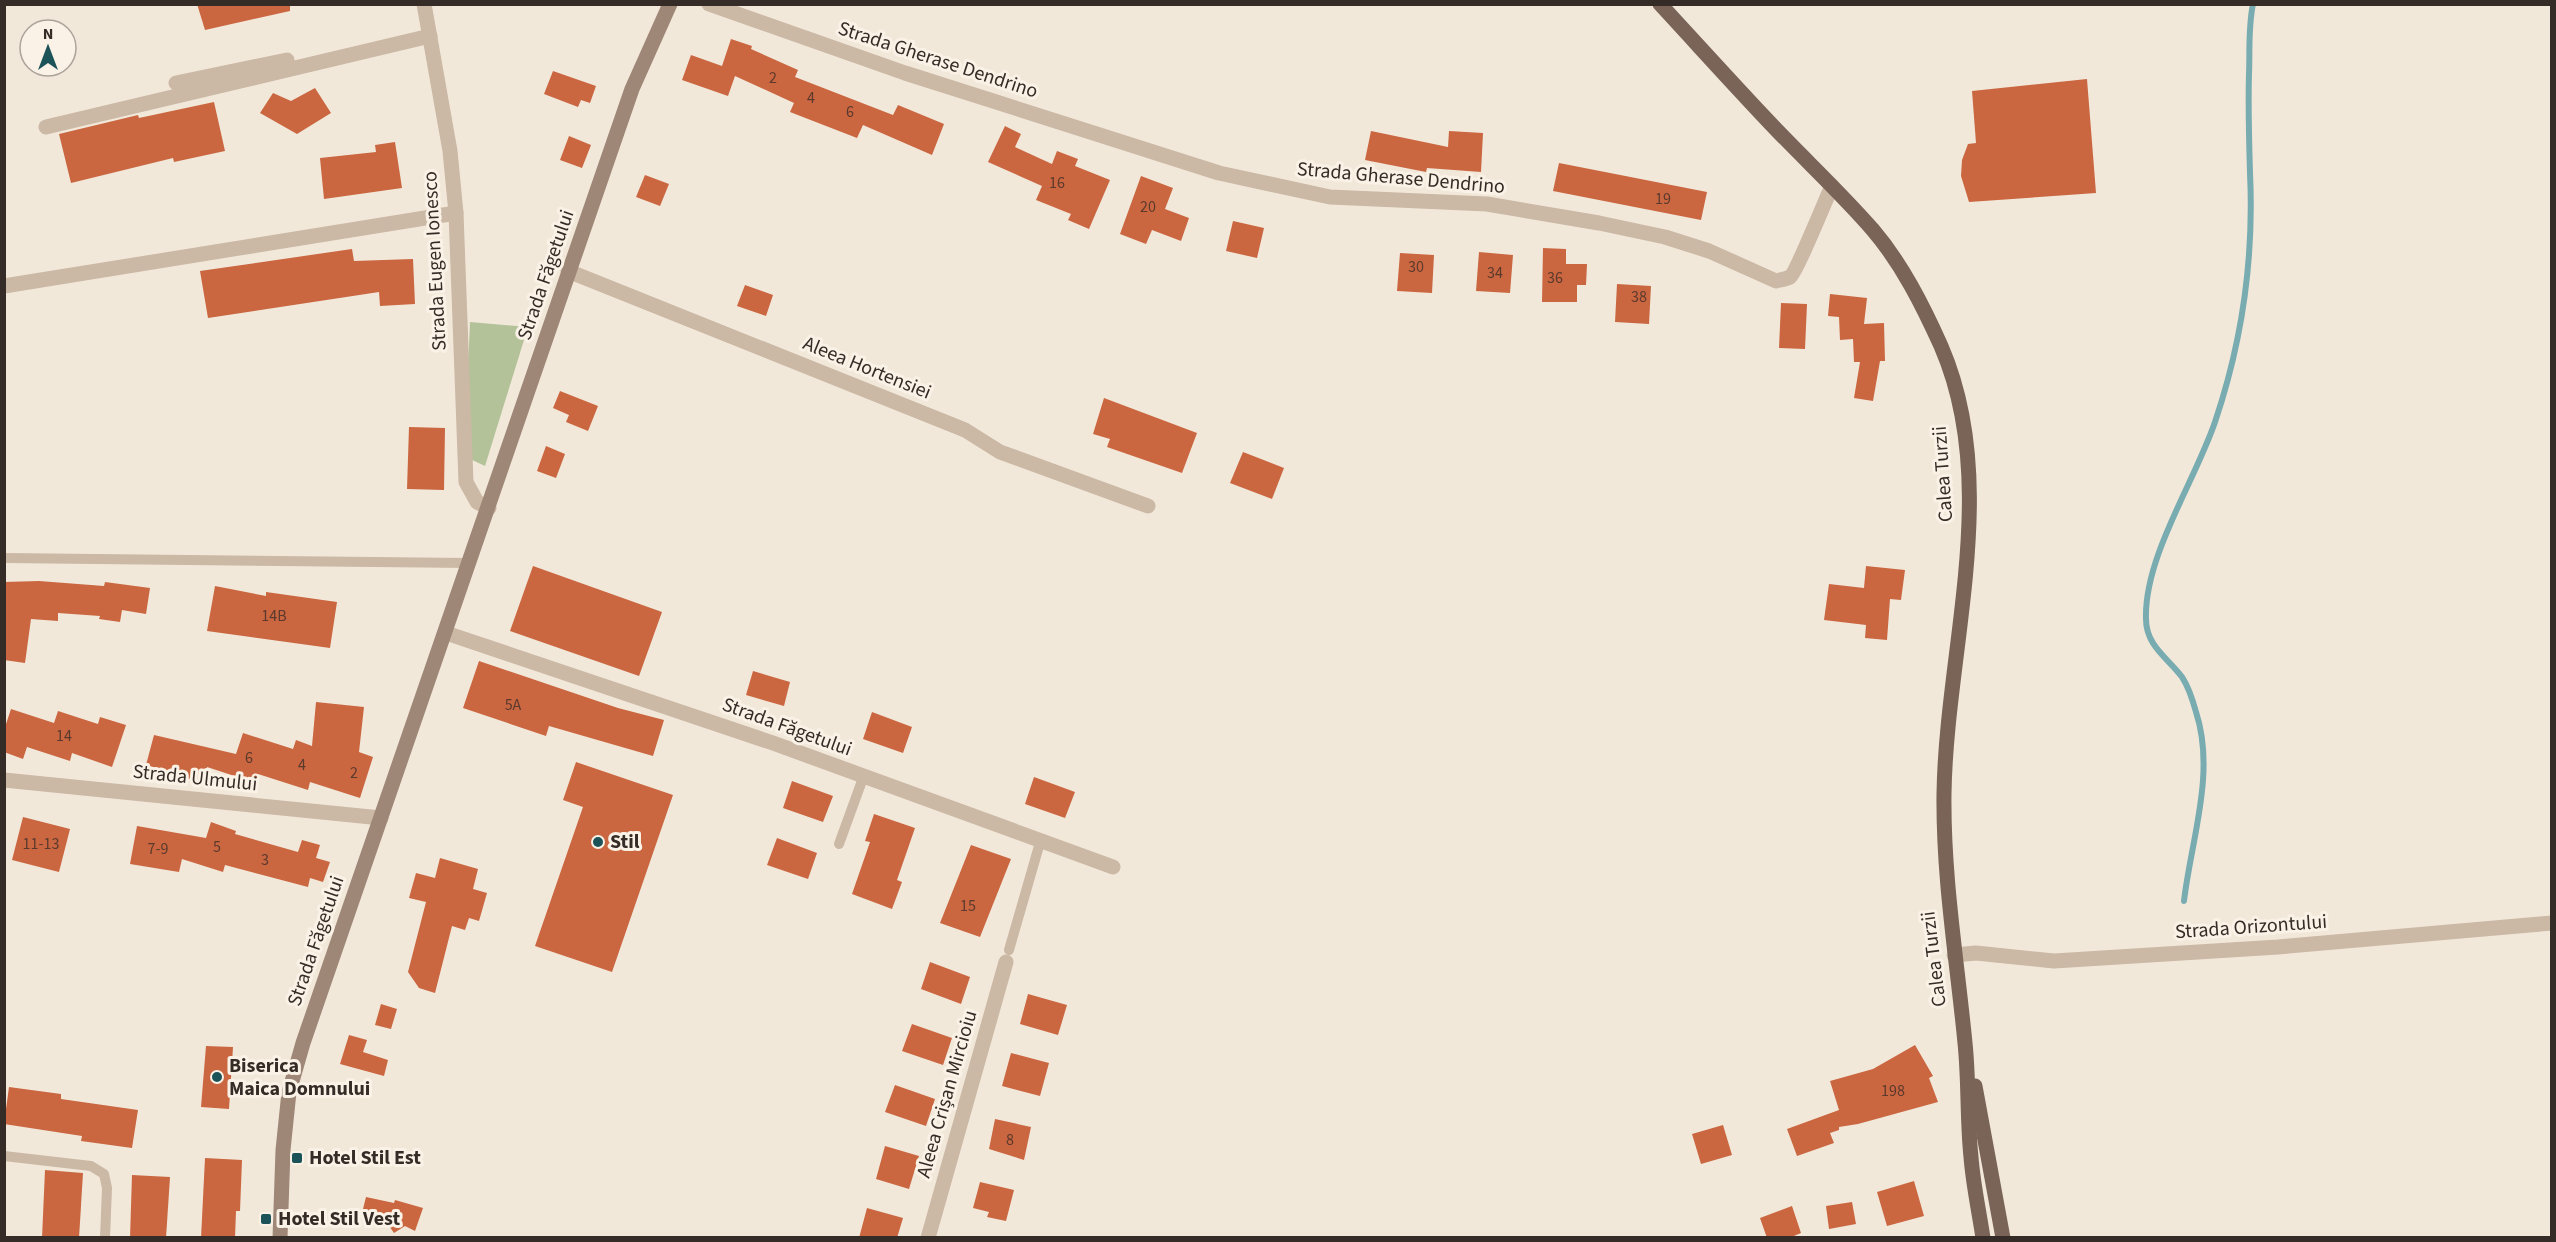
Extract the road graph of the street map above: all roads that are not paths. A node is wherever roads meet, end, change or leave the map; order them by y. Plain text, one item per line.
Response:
1 (424, 4) edge
2 (670, 4) edge
3 (709, 4) edge
4 (1660, 4) edge
5 (425, 37) junction
6 (176, 83) dead end
7 (46, 127) dead end
8 (1832, 186) junction
9 (456, 213) junction
10 (568, 271) junction
11 (4, 286) edge
12 (1148, 506) dead end
13 (489, 508) junction
14 (4, 558) edge
15 (470, 563) junction
16 (446, 633) junction
17 (863, 778) junction
18 (4, 780) edge
19 (381, 818) junction
20 (1041, 839) junction
21 (839, 844) dead end
22 (1113, 867) dead end
23 (2552, 923) edge
24 (1954, 955) junction
25 (1007, 956) joint
26 (1966, 1046) junction
27 (4, 1156) edge
28 (105, 1238) edge
29 (280, 1238) edge
30 (928, 1238) edge
31 (1983, 1238) edge
32 (2003, 1238) edge

1 - 5 street, Strada Eugen Ionesco
2 - 10 main road, Strada Făgetului
3 - 8 street, Strada Gherase Dendrino
4 - 8 main road, Calea Turzii
5 - 6 street
5 - 7 street
5 - 9 street, Strada Eugen Ionesco
8 - 24 main road, Calea Turzii
9 - 11 street
9 - 13 street, Strada Eugen Ionesco
10 - 12 street, Aleea Hortensiei
10 - 13 main road, Strada Făgetului
13 - 15 main road, Strada Făgetului
14 - 15 lane
15 - 16 main road, Strada Făgetului
16 - 17 street, Strada Făgetului
16 - 19 main road, Strada Făgetului
17 - 20 street, Strada Făgetului
17 - 21 lane
18 - 19 street, Strada Ulmului
19 - 29 main road, Strada Făgetului
20 - 22 street, Strada Făgetului
20 - 25 lane
23 - 24 street, Strada Orizontului
24 - 26 main road, Calea Turzii
25 - 30 street, Aleea Crișan Mircioiu
26 - 31 main road, Calea Turzii
26 - 32 main road, Calea Turzii
27 - 28 lane

